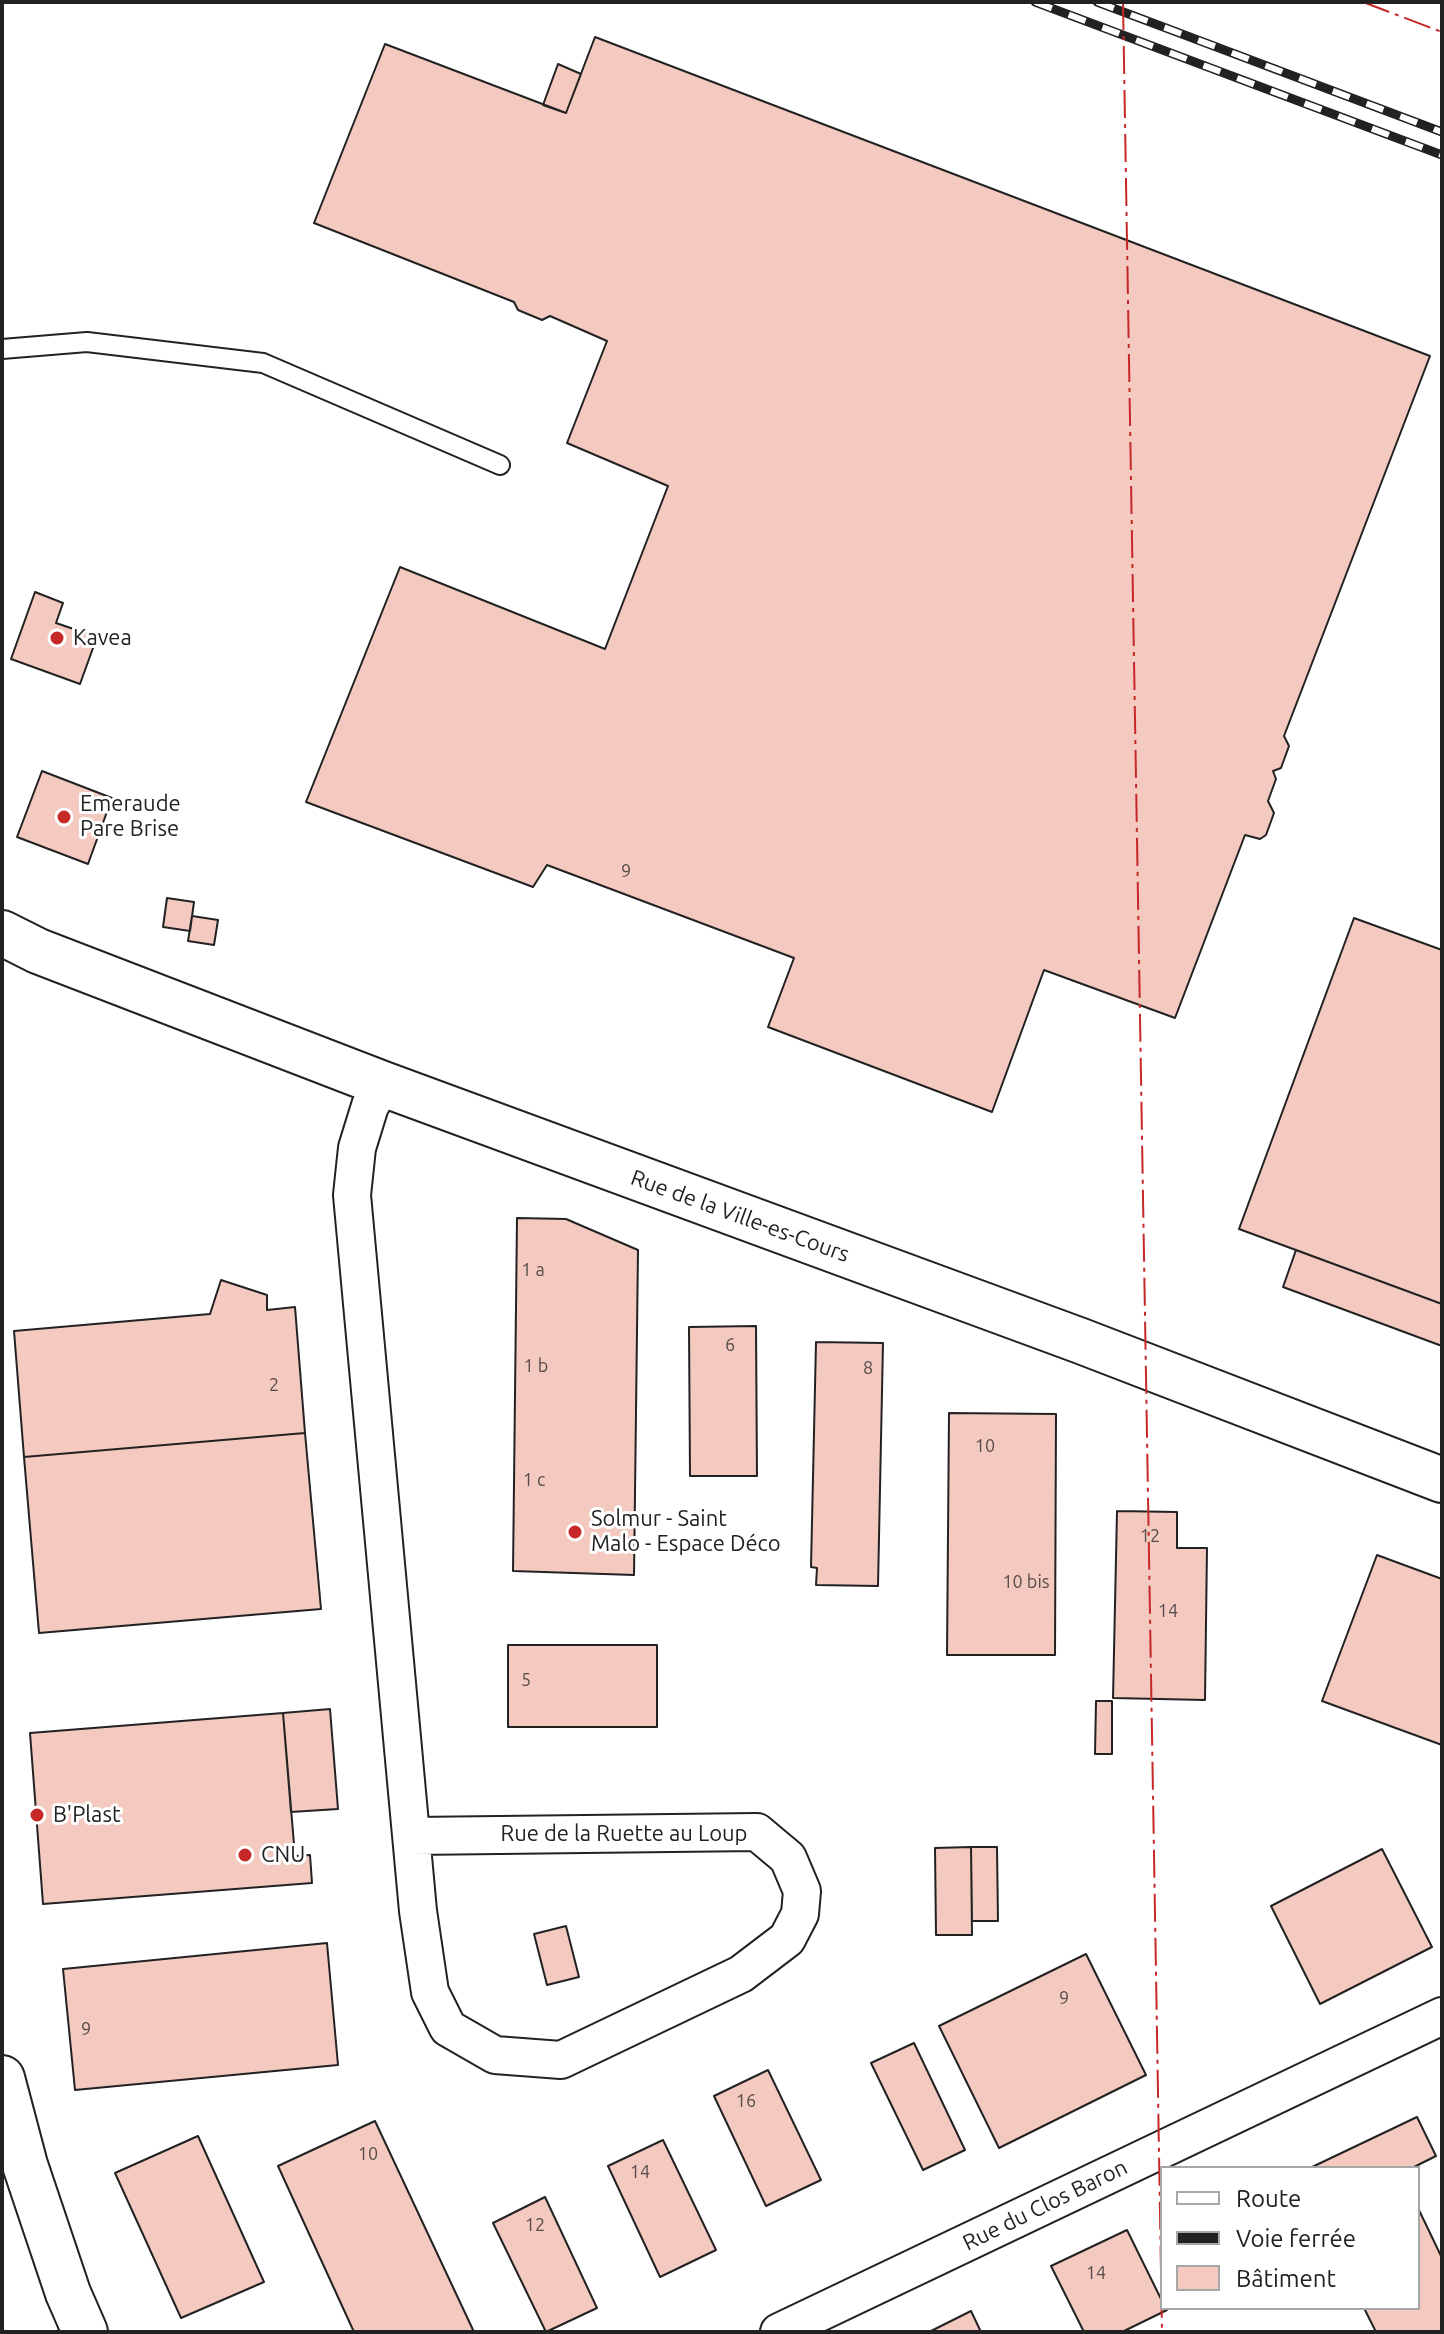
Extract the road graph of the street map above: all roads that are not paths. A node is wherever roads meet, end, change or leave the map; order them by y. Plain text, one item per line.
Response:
1 (2, 349) edge
2 (500, 465) dead end
3 (14, 948) edge
4 (383, 1084) junction
5 (1442, 1480) edge
6 (413, 1836) junction
7 (1442, 2016) edge
8 (2, 2078) edge
9 (13, 2168) edge
10 (85, 2332) edge
11 (779, 2332) edge

1 - 2 lane
3 - 4 street, Rue de la Ville-es-Cours
4 - 5 street, Rue de la Ville-es-Cours
4 - 6 street, Rue de la Ruette au Loup
6 - 6 street, Rue de la Ruette au Loup
7 - 11 street, Rue du Clos Baron
8 - 9 street
9 - 10 street

